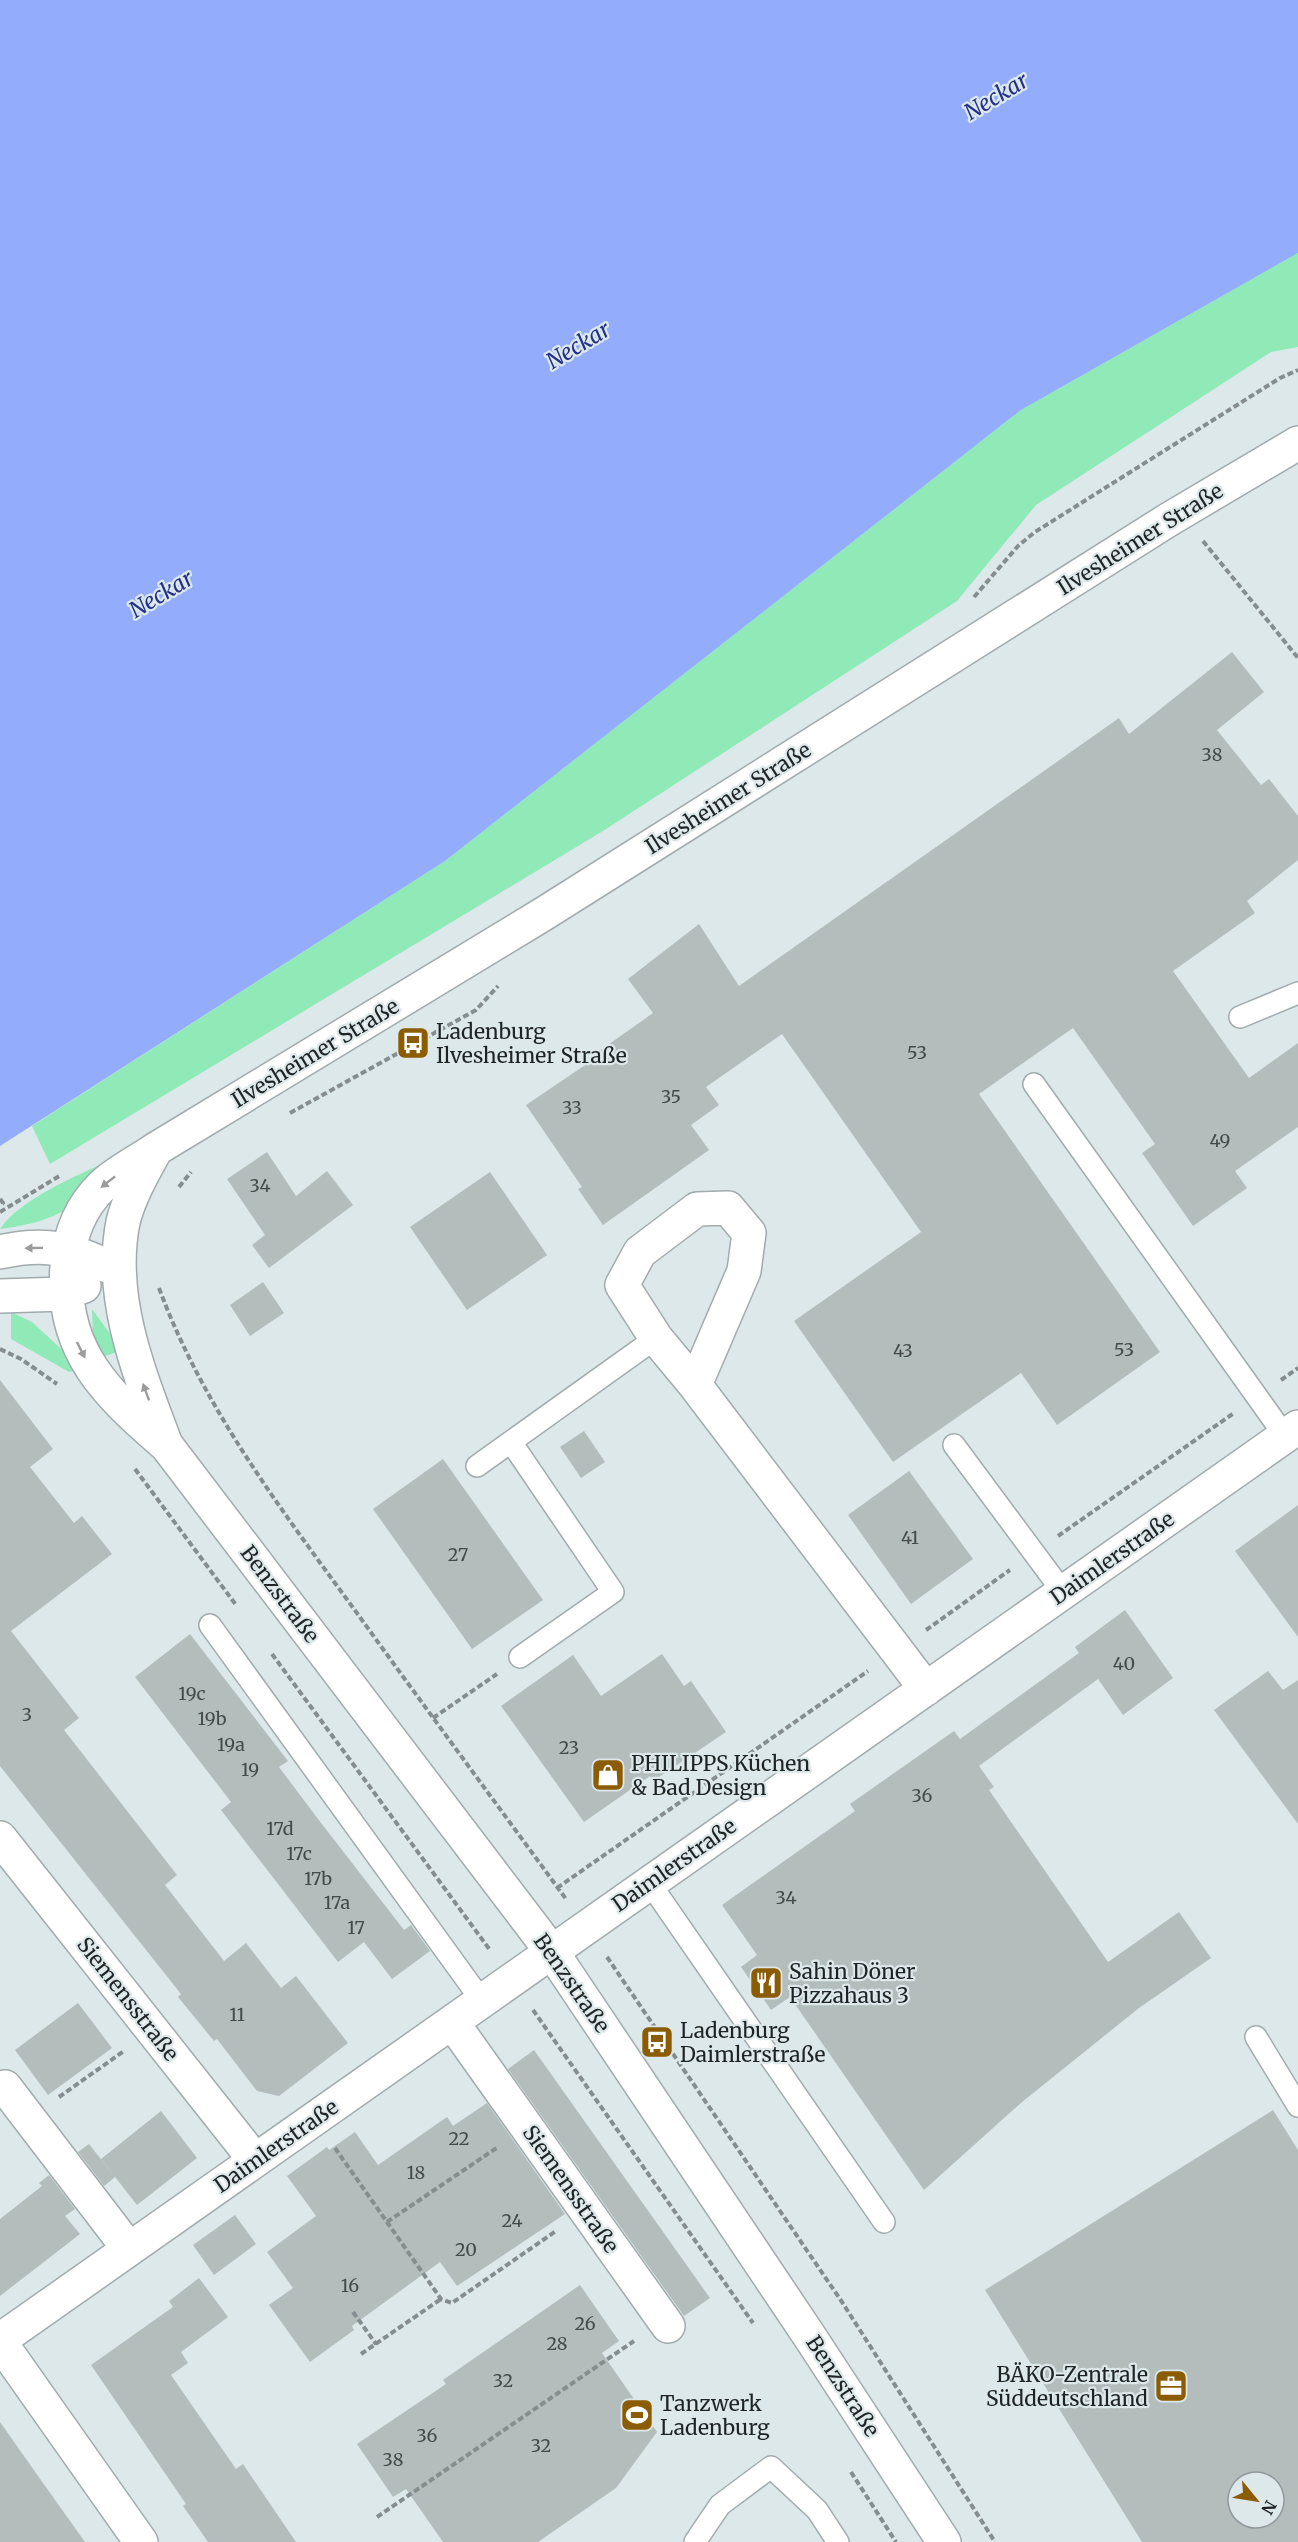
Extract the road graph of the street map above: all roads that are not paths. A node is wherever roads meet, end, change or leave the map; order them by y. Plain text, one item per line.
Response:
1 (1298, 443) edge
2 (1298, 993) edge
3 (1240, 1017) dead end
4 (1034, 1084) dead end
5 (156, 1149) junction
6 (68, 1249) junction
7 (0, 1252) edge
8 (119, 1271) junction
9 (64, 1294) junction
10 (0, 1296) edge
11 (656, 1338) junction
12 (695, 1385) junction
13 (1292, 1432) edge
14 (511, 1442) junction
15 (954, 1445) dead end
16 (167, 1446) junction
17 (477, 1466) dead end
18 (1063, 1593) junction
19 (210, 1625) dead end
20 (520, 1657) road end
21 (927, 1689) junction
22 (0, 1838) edge
23 (649, 1882) junction
24 (552, 1952) junction
25 (482, 2001) junction
26 (452, 2022) junction
27 (1256, 2037) dead end
28 (0, 2091) edge
29 (1298, 2106) edge
30 (255, 2160) junction
31 (884, 2222) dead end
32 (129, 2249) junction
33 (666, 2323) road end
34 (0, 2341) edge
35 (141, 2542) edge
36 (695, 2542) edge
37 (838, 2542) edge
38 (944, 2542) edge

1 - 5 street, Ilvesheimer Straße
2 - 3 lane
4 - 13 lane
5 -> 6 street, Benzstraße
5 - 8 street, Benzstraße
6 -> 7 street
6 - 8 street
6 - 9 street, Benzstraße
8 - 9 street
16 -> 8 street, Benzstraße
9 - 10 street
9 -> 16 street, Benzstraße
11 - 12 street
11 - 12 street
11 - 14 lane
12 - 21 street
13 - 18 street, Daimlerstraße
14 - 17 lane
14 - 20 lane
15 - 18 lane
16 - 24 street, Benzstraße
18 - 21 street, Daimlerstraße
19 - 25 lane
21 - 23 street, Daimlerstraße
22 - 30 street, Siemensstraße
23 - 24 street, Daimlerstraße
23 - 31 lane
24 - 25 street, Daimlerstraße
24 - 38 street, Benzstraße
25 - 26 street, Daimlerstraße
26 - 30 street, Daimlerstraße
26 - 33 street, Siemensstraße
27 - 29 lane
28 - 32 street
30 - 32 street, Daimlerstraße
32 - 34 street, Daimlerstraße
34 - 35 street, Daimlerstraße
36 - 37 lane

